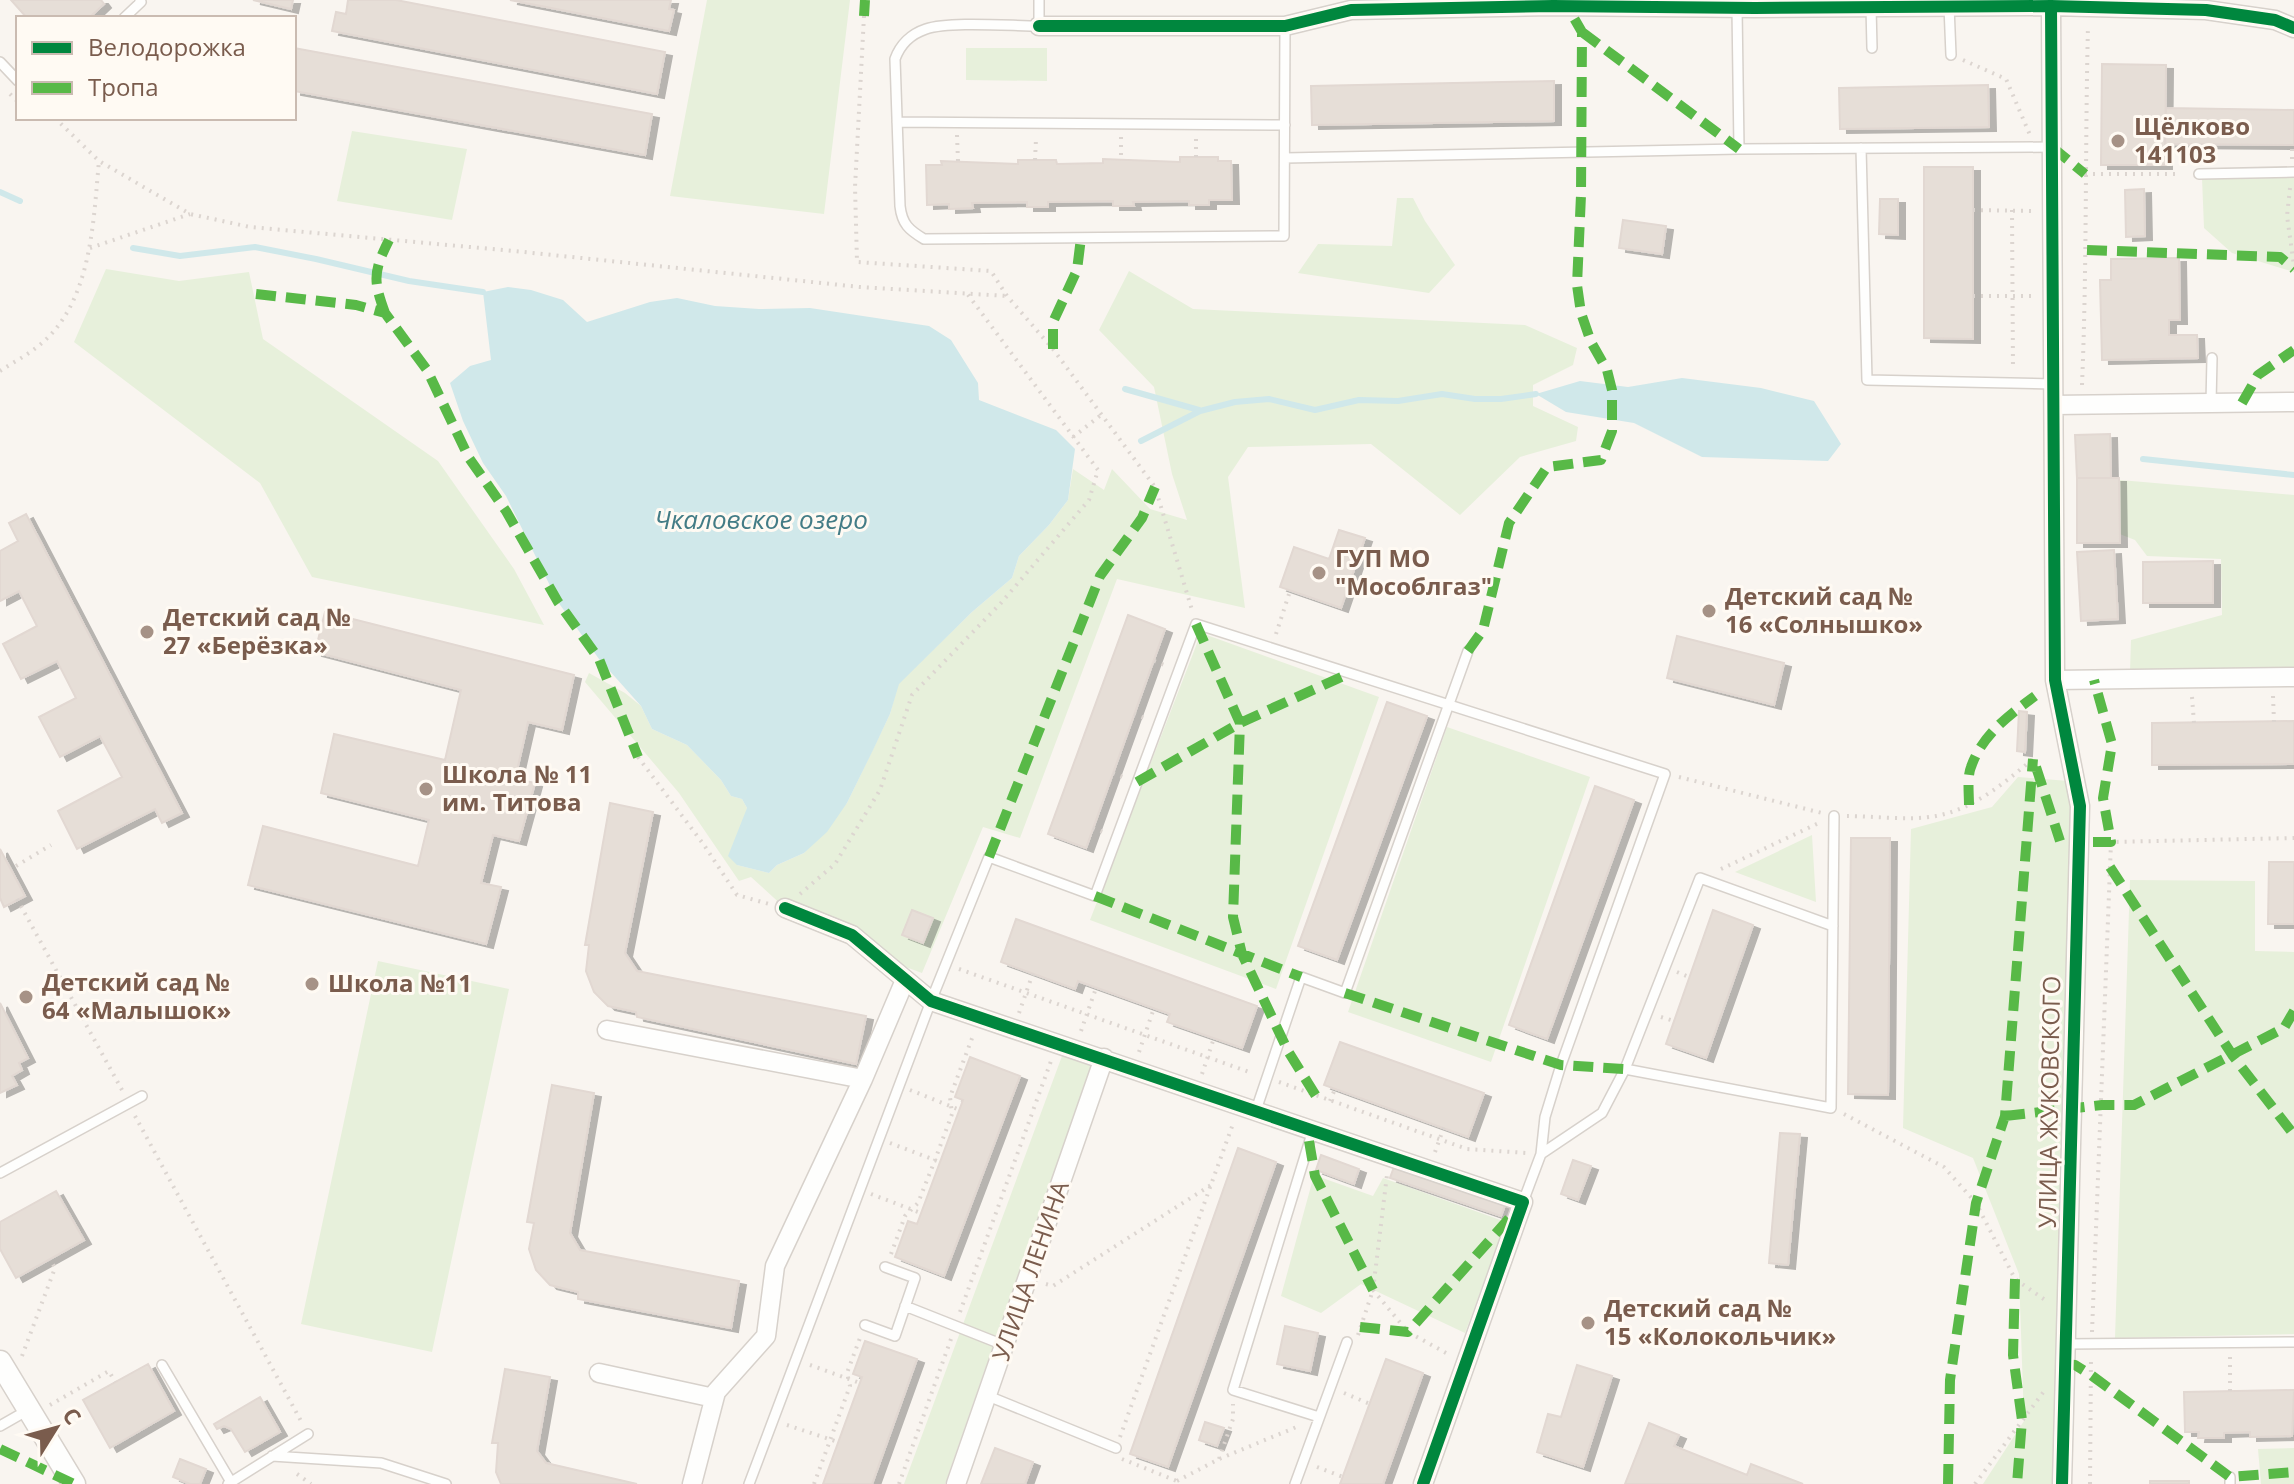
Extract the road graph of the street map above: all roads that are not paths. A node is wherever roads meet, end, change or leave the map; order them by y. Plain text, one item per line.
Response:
1 (140, 0) edge
2 (1039, 0) edge
3 (1553, 3) edge
4 (2051, 3) edge
5 (1351, 5) edge
6 (1749, 5) edge
7 (1949, 6) junction
8 (1871, 7) junction
9 (126, 16) edge
10 (1039, 26) junction
11 (1285, 26) junction
12 (2294, 28) edge
13 (1872, 48) dead end
14 (1951, 55) road end
15 (0, 62) edge
16 (16, 79) edge
17 (897, 122) junction
18 (1285, 125) junction
19 (2044, 147) junction
20 (1861, 148) junction
21 (1739, 149) junction
22 (1285, 158) junction
23 (2293, 172) edge
24 (2199, 174) dead end
25 (2212, 358) dead end
26 (2054, 384) junction
27 (2294, 402) edge
28 (2211, 403) junction
29 (2054, 405) junction
30 (1468, 651) dead end
31 (2294, 677) edge
32 (2055, 680) junction
33 (1449, 705) junction
34 (1834, 816) road end
35 (785, 908) road end
36 (1833, 926) junction
37 (905, 980) junction
38 (931, 1001) junction
39 (607, 1030) dead end
40 (1104, 1058) junction
41 (1625, 1069) junction
42 (863, 1079) junction
43 (142, 1096) dead end
44 (1248, 1108) junction
45 (1313, 1130) junction
46 (1541, 1154) junction
47 (0, 1173) edge
48 (1523, 1202) junction
49 (885, 1267) road end
50 (905, 1306) junction
51 (865, 1325) road end
52 (2294, 1342) edge
53 (1351, 1344) road end
54 (2066, 1344) junction
55 (1006, 1346) junction
56 (6, 1364) edge
57 (162, 1365) dead end
58 (599, 1373) dead end
59 (988, 1396) junction
60 (714, 1398) junction
61 (39, 1407) junction
62 (1319, 1417) junction
63 (0, 1426) edge
64 (308, 1434) road end
65 (1116, 1448) road end
66 (272, 1456) junction
67 (229, 1483) edge
68 (74, 1484) edge
69 (446, 1484) edge
70 (692, 1484) edge
71 (749, 1484) edge
72 (956, 1484) edge
73 (1295, 1484) edge
74 (1423, 1484) edge
75 (2062, 1484) edge

1 - 9 lane
2 - 10 lane
3 - 5 street
3 - 6 street
4 - 7 street
4 - 12 street
4 - 19 street, УЛИЦА ЖУКОВСКОГО
5 - 11 street
6 - 8 street
6 - 21 lane
7 - 8 street
7 - 14 lane
8 - 13 lane
10 - 11 street
10 - 17 lane
11 - 18 lane
15 - 16 lane
17 - 18 lane
17 - 22 lane
18 - 22 lane
19 - 20 lane
19 - 26 street, УЛИЦА ЖУКОВСКОГО
20 - 21 lane
20 - 26 lane
21 - 22 lane
23 - 24 lane
25 - 28 lane
26 - 29 street, УЛИЦА ЖУКОВСКОГО
27 - 28 street
28 - 29 street
29 - 32 street, УЛИЦА ЖУКОВСКОГО
30 - 33 lane
31 - 32 street
32 - 54 street, УЛИЦА ЖУКОВСКОГО
33 - 38 lane
33 - 44 lane
33 - 46 lane
34 - 36 lane
35 - 37 street
36 - 41 lane
36 - 41 lane
37 - 38 street
37 - 42 street
38 - 40 street
38 - 71 lane
39 - 42 street
40 - 44 street
40 - 55 street, УЛИЦА ЛЕНИНА
41 - 46 lane
42 - 60 street
43 - 47 lane
44 - 45 street
45 - 48 street
45 - 62 lane
46 - 48 lane
48 - 74 street
49 - 50 lane
50 - 51 lane
50 - 55 lane
52 - 54 lane
53 - 62 lane
54 - 75 street, УЛИЦА ЖУКОВСКОГО
55 - 59 street, УЛИЦА ЛЕНИНА
56 - 61 street
57 - 67 lane
58 - 60 street
59 - 65 lane
59 - 72 street, УЛИЦА ЛЕНИНА
60 - 70 street
61 - 63 lane
61 - 68 street
62 - 73 lane
64 - 66 lane
66 - 67 lane
66 - 69 lane

